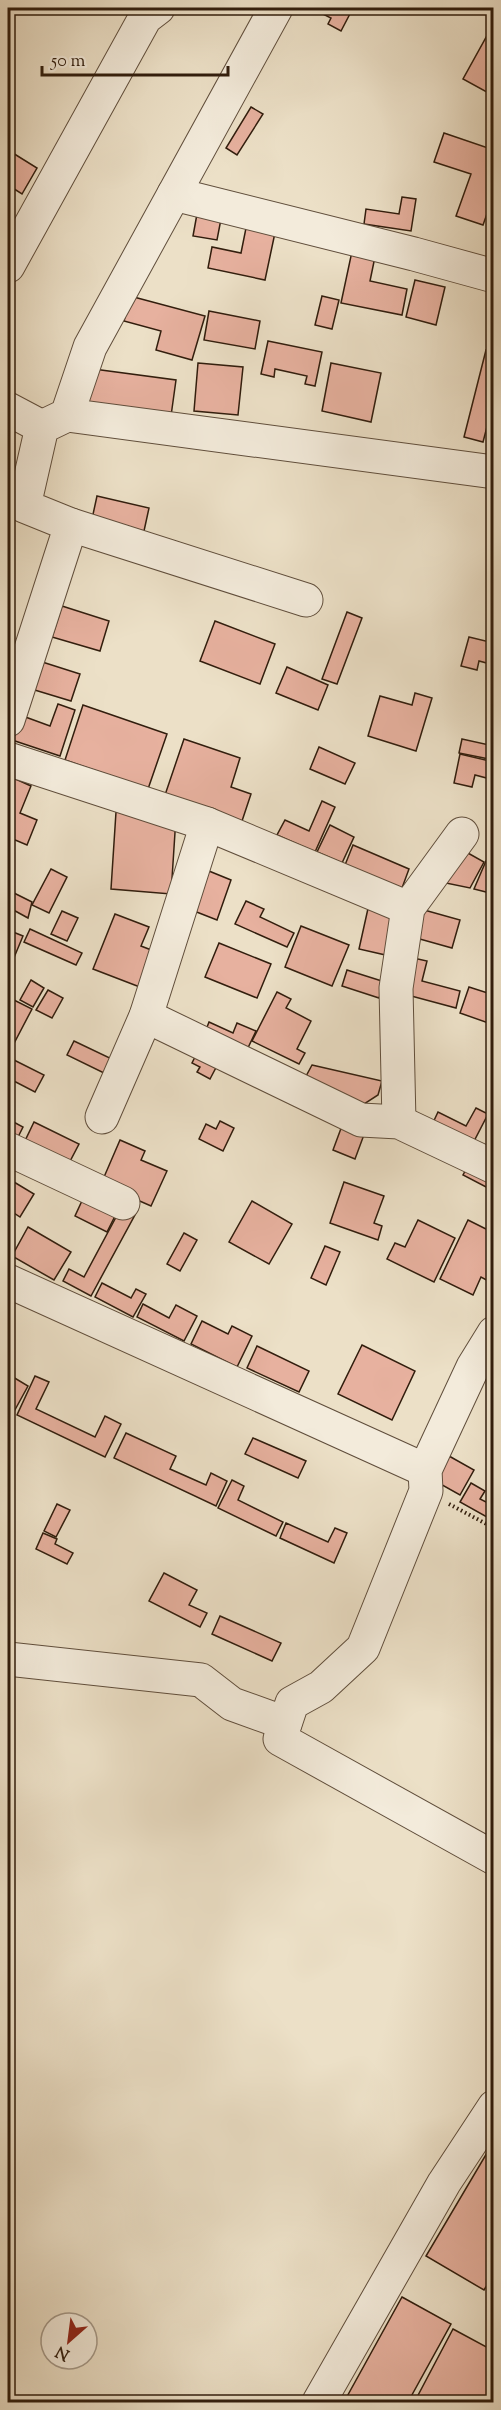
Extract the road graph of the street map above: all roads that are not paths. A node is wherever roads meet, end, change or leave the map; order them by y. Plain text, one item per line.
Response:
1 (276, 8) edge
2 (146, 11) edge
3 (174, 194) junction
4 (8, 266) edge
5 (494, 276) edge
6 (8, 409) edge
7 (55, 421) junction
8 (494, 472) edge
9 (71, 525) junction
10 (306, 600) dead end
11 (8, 720) edge
12 (8, 759) edge
13 (207, 824) junction
14 (462, 834) dead end
15 (408, 908) junction
16 (146, 1016) junction
17 (102, 1118) dead end
18 (399, 1122) junction
19 (8, 1149) edge
20 (494, 1167) edge
21 (123, 1203) dead end
22 (8, 1281) edge
23 (494, 1333) edge
24 (426, 1480) junction
25 (8, 1659) edge
26 (285, 1723) junction
27 (494, 1858) edge
28 (494, 2107) edge
29 (319, 2403) edge

1 - 3 street
2 - 4 street
3 - 5 street
3 - 7 street
6 - 7 street
7 - 8 street
7 - 9 street
9 - 10 street
9 - 11 street
12 - 13 street
13 - 15 street
13 - 16 street
14 - 15 street
15 - 18 street
16 - 17 street
16 - 18 street
18 - 20 street
19 - 21 street
22 - 24 street
23 - 24 street
24 - 26 street
25 - 26 street
26 - 27 street
28 - 29 street

